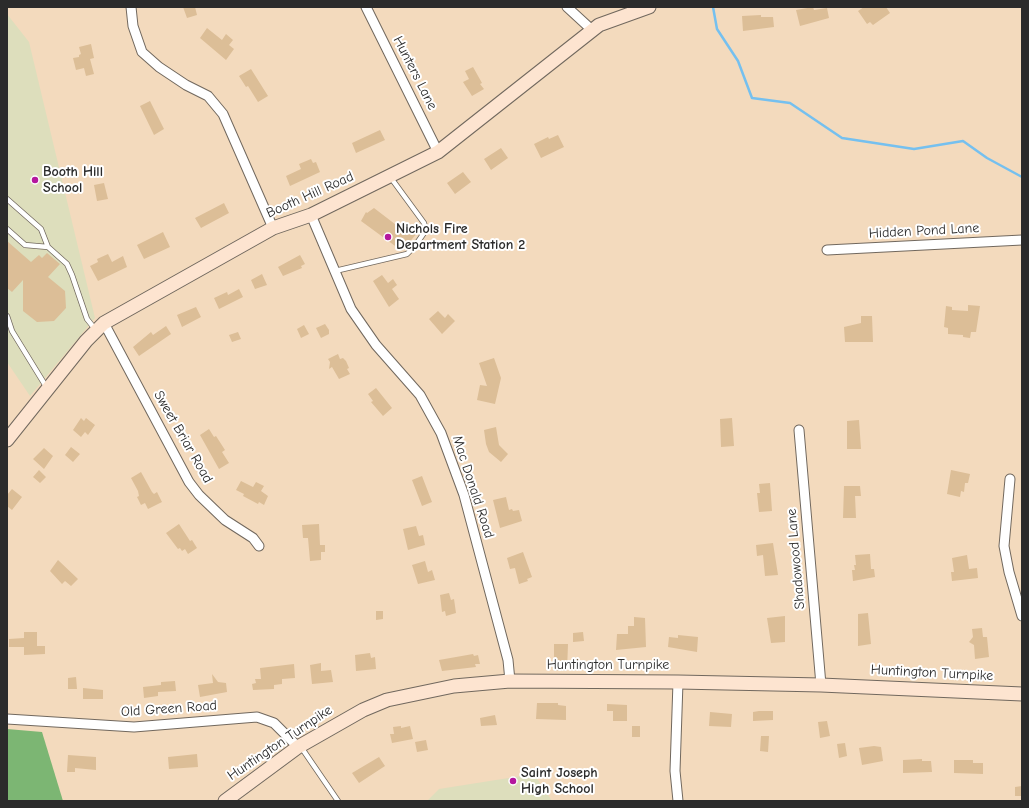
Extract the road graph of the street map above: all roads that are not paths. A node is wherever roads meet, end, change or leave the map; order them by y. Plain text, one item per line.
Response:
1 (131, 7) edge
2 (366, 7) edge
3 (567, 7) edge
4 (649, 7) edge
5 (592, 30) junction
6 (438, 152) junction
7 (389, 176) junction
8 (7, 199) edge
9 (311, 215) junction
10 (273, 228) junction
11 (7, 229) edge
12 (1022, 240) edge
13 (48, 247) junction
14 (828, 250) dead end
15 (335, 271) junction
16 (7, 316) edge
17 (100, 327) junction
18 (48, 389) junction
19 (799, 430) dead end
20 (7, 440) edge
21 (1010, 479) dead end
22 (259, 546) dead end
23 (1022, 616) edge
24 (510, 681) junction
25 (678, 682) junction
26 (821, 685) junction
27 (1022, 694) edge
28 (7, 719) edge
29 (299, 747) junction
30 (225, 801) edge
31 (338, 801) edge
32 (678, 801) edge

1 - 10 street
2 - 6 street, Hunters Lane
3 - 5 street
4 - 5 main road, Booth Hill Road
5 - 6 main road, Booth Hill Road
6 - 7 main road, Booth Hill Road
7 - 9 main road, Booth Hill Road
7 - 15 lane
8 - 13 lane
9 - 10 main road, Booth Hill Road
9 - 15 street, Mac Donald Road
10 - 17 main road, Booth Hill Road
11 - 13 lane
12 - 14 street, Hidden Pond Lane
13 - 17 lane
15 - 24 street, Mac Donald Road
16 - 18 lane
17 - 18 main road, Booth Hill Road
17 - 22 street, Sweet Briar Road
18 - 20 main road, Booth Hill Road
19 - 26 street, Shadowood Lane
21 - 23 street
24 - 25 main road, Huntington Turnpike
24 - 29 main road, Huntington Turnpike
25 - 26 main road, Huntington Turnpike
25 - 32 street
26 - 27 main road, Huntington Turnpike
28 - 29 street, Old Green Road
29 - 30 main road, Huntington Turnpike
29 - 31 lane

